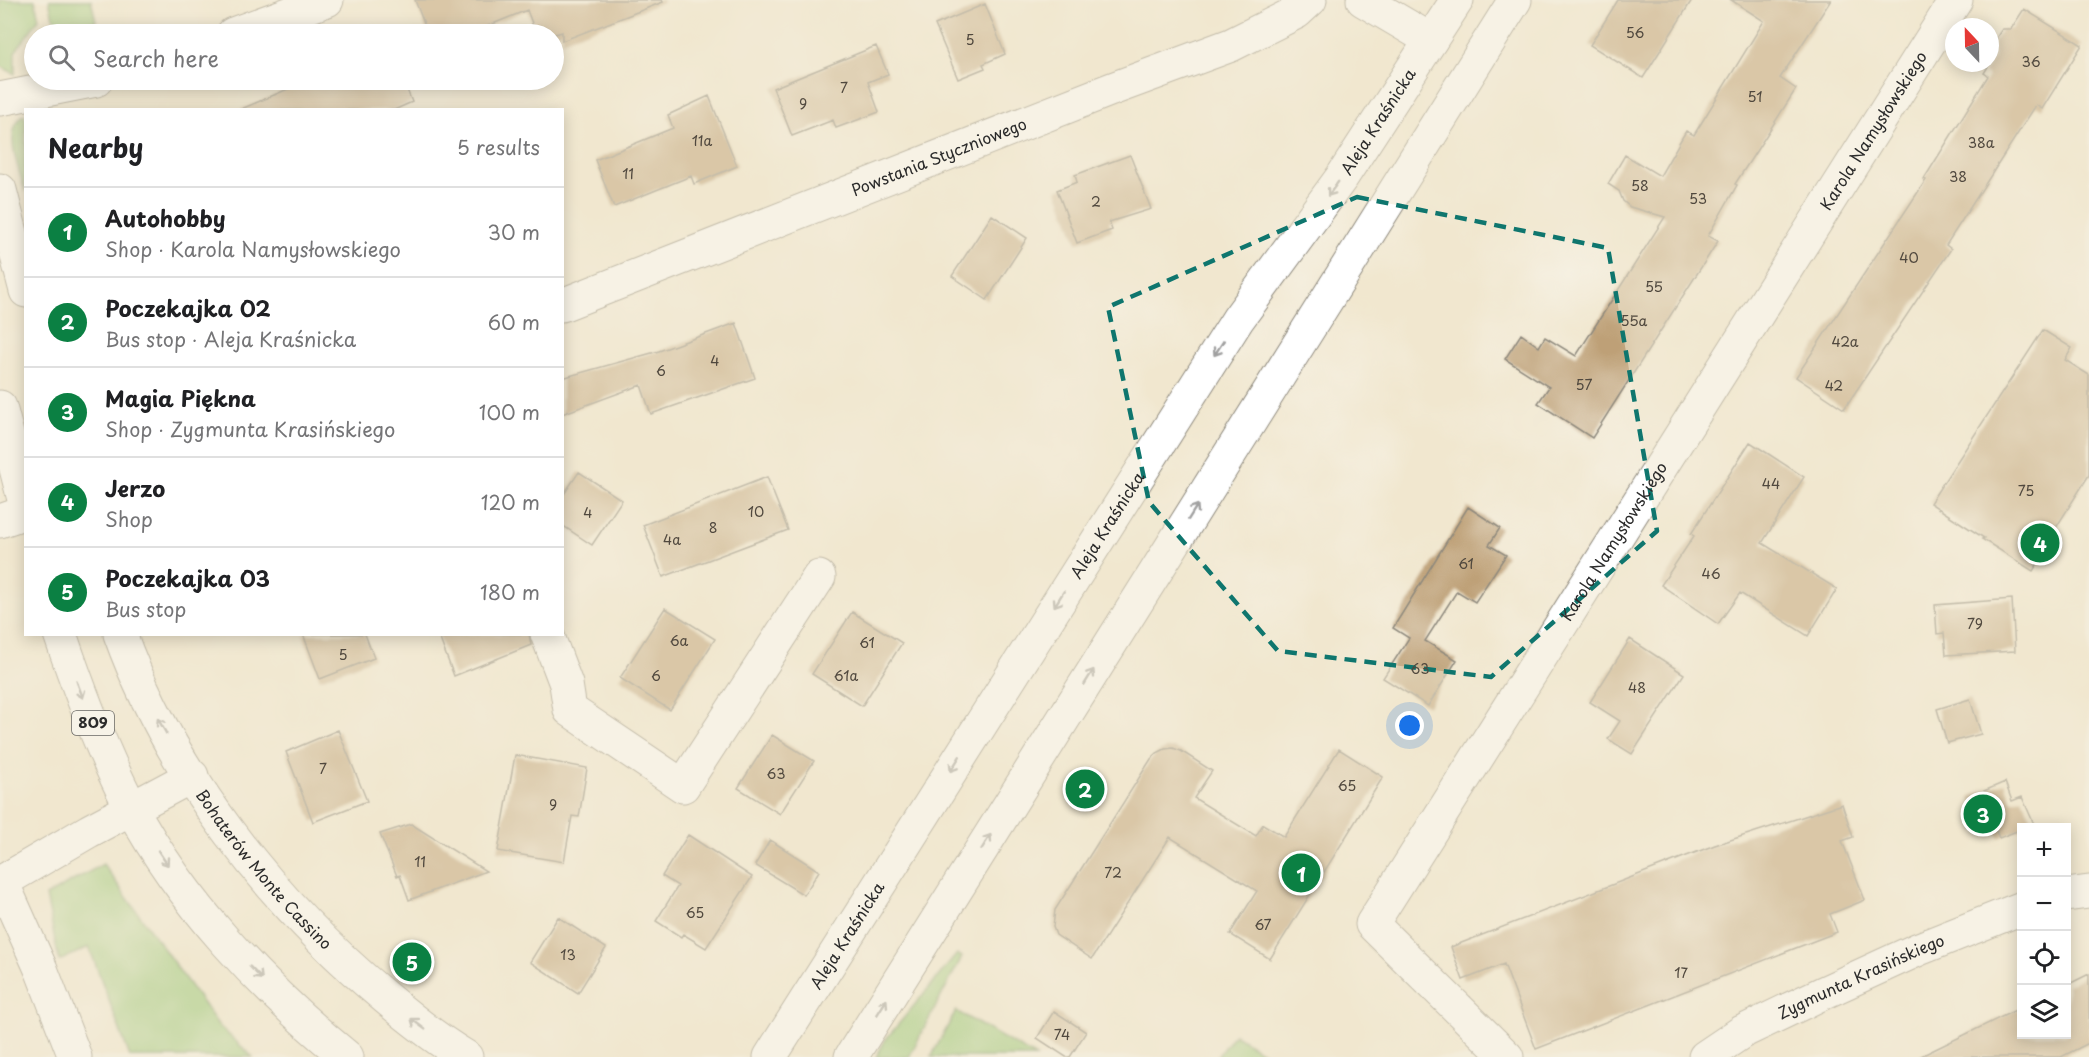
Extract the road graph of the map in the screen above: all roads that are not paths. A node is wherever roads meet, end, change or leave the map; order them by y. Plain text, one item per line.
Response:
1 (327, 0) edge
2 (1310, 0) edge
3 (1363, 0) edge
4 (1457, 0) edge
5 (1515, 0) edge
6 (1956, 0) edge
7 (261, 24) edge
8 (1431, 40) junction
9 (45, 90) edge
10 (0, 99) edge
11 (0, 190) edge
12 (24, 283) edge
13 (564, 304) edge
14 (0, 407) edge
15 (24, 499) edge
16 (24, 513) edge
17 (0, 521) edge
18 (819, 577) dead end
19 (61, 636) edge
20 (121, 636) edge
21 (548, 636) edge
22 (192, 776) junction
23 (132, 809) junction
24 (1, 883) edge
25 (2089, 892) edge
26 (2071, 894) edge
27 (2017, 910) edge
28 (766, 1052) edge
29 (75, 1057) edge
30 (347, 1057) edge
31 (466, 1057) edge
32 (851, 1057) edge
33 (1507, 1057) edge
34 (1705, 1057) edge

1 - 7 main road
2 - 13 main road, Powstania Styczniowego
3 - 8 main road
4 - 8 main road, Aleja Kraśnicka
32 -> 5 main road
6 - 33 main road, Karola Namysłowskiego
8 -> 28 main road, Aleja Kraśnicka
9 - 10 main road
11 - 12 main road
14 - 15 main road
16 - 17 main road
18 - 21 main road
19 -> 23 main road, 809
22 -> 20 main road, Bohaterów Monte Cassino
22 - 23 main road
31 -> 22 main road, Bohaterów Monte Cassino
23 - 24 main road
23 -> 30 main road, 809
24 - 29 main road
25 - 26 main road
27 - 34 main road, Zygmunta Krasińskiego

